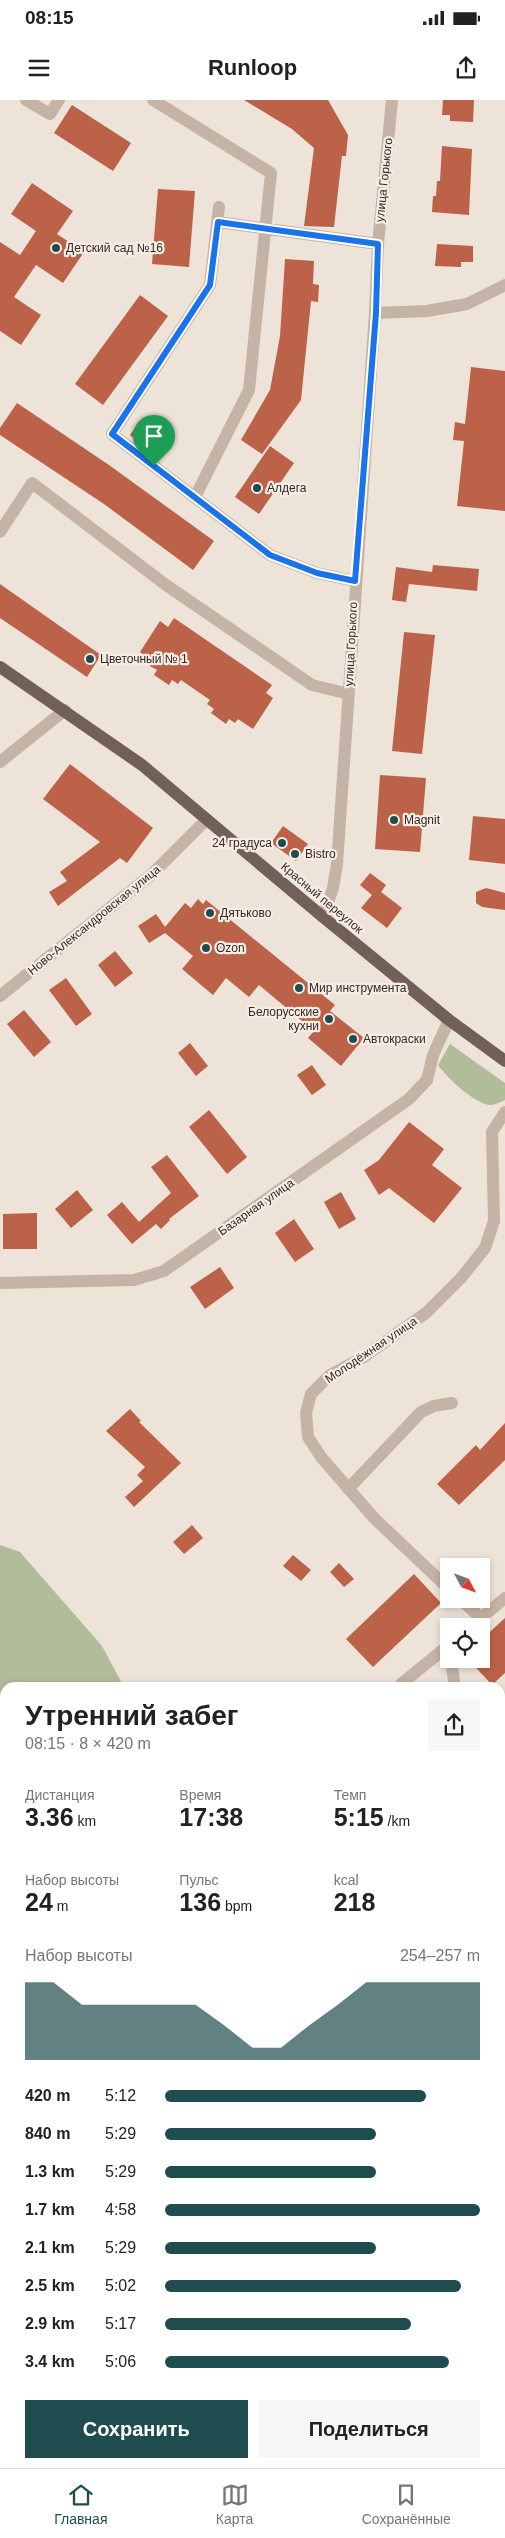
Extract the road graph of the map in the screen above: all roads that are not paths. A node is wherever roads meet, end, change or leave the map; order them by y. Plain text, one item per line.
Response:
1 (26, 100) edge
2 (59, 100) edge
3 (153, 100) edge
4 (392, 100) edge
5 (220, 207) dead end
6 (218, 222) junction
7 (266, 228) junction
8 (378, 244) junction
9 (505, 285) edge
10 (376, 313) junction
11 (196, 498) junction
12 (1, 529) edge
13 (355, 581) junction
14 (0, 667) edge
15 (348, 694) junction
16 (65, 710) junction
17 (0, 762) edge
18 (206, 820) junction
19 (323, 917) junction
20 (0, 996) edge
21 (449, 1020) junction
22 (505, 1061) edge
23 (505, 1112) edge
24 (0, 1283) edge
25 (452, 1403) dead end
26 (348, 1489) junction
27 (440, 1580) edge
28 (505, 1598) edge
29 (481, 1618) edge
30 (440, 1652) edge
31 (453, 1668) edge
32 (403, 1682) edge
33 (454, 1682) edge

1 - 2 street
3 - 7 street
4 - 8 street, улица Горького
5 - 6 street
6 - 7 street
6 - 11 street
7 - 8 street
7 - 11 street
8 - 10 street, улица Горького
9 - 10 street
10 - 13 street, улица Горького
11 - 13 street
12 - 15 street
13 - 15 street, улица Горького
14 - 16 main road, Красный переулок
15 - 19 street, улица Горького
16 - 17 street
16 - 18 main road, Красный переулок
18 - 19 main road, Красный переулок
18 - 20 street, Ново-Александровская улица
19 - 21 main road, Красный переулок
21 - 22 main road, Красный переулок
21 - 24 street, Базарная улица
23 - 26 street, Молодёжная улица
25 - 26 street
26 - 27 street, Молодёжная улица
28 - 29 street
30 - 32 street
31 - 33 street

